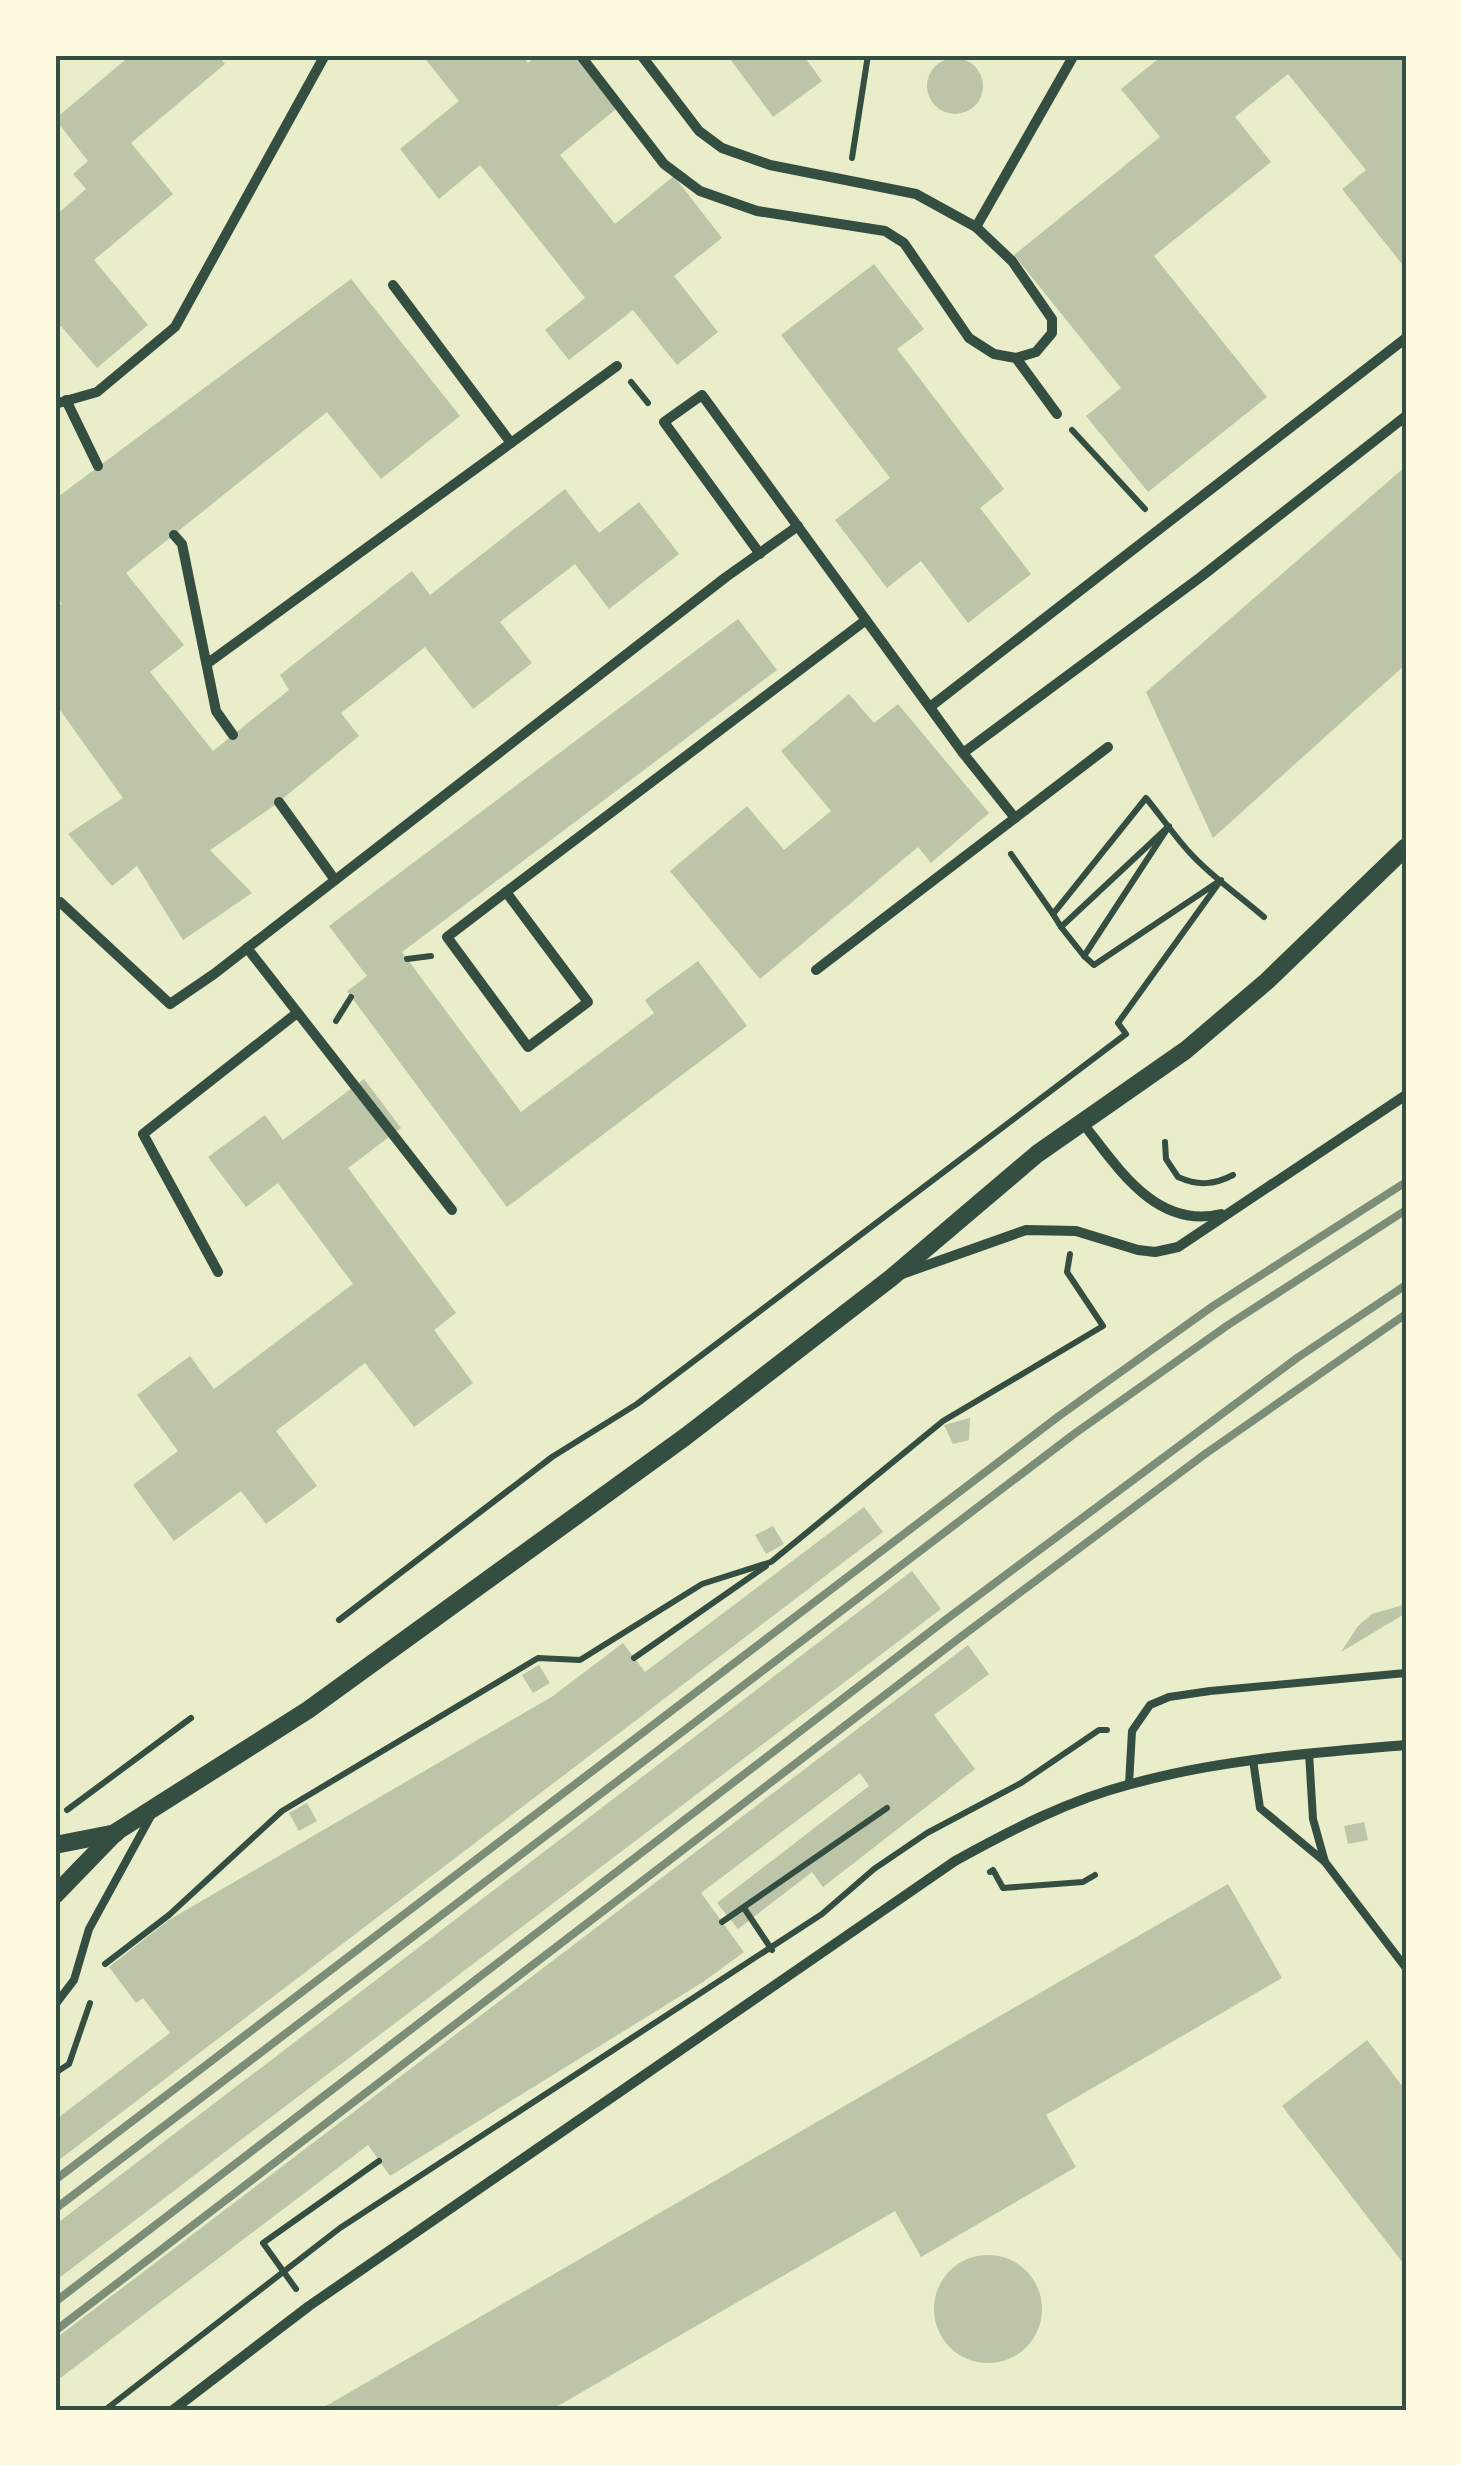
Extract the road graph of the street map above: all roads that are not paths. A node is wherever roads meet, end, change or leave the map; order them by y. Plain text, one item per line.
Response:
1 (326, 55) edge
2 (580, 55) edge
3 (641, 55) edge
4 (1074, 55) edge
5 (976, 227) junction
6 (392, 285) dead end
7 (1406, 338) edge
8 (1016, 358) junction
9 (617, 366) road end
10 (61, 402) edge
11 (1058, 414) road end
12 (1406, 416) edge
13 (511, 443) junction
14 (98, 466) dead end
15 (798, 526) junction
16 (174, 534) dead end
17 (760, 554) junction
18 (866, 620) junction
19 (208, 663) junction
20 (930, 707) junction
21 (233, 735) dead end
22 (1108, 748) dead end
23 (964, 753) junction
24 (279, 802) dead end
25 (1015, 818) junction
26 (1406, 847) edge
27 (334, 880) junction
28 (506, 892) junction
29 (55, 904) edge
30 (247, 948) junction
31 (816, 970) dead end
32 (297, 1013) junction
33 (1406, 1095) edge
34 (1081, 1121) junction
35 (55, 1178) edge
36 (452, 1210) dead end
37 (1232, 1212) junction
38 (55, 1230) edge
39 (218, 1272) dead end
40 (891, 1278) junction
41 (1406, 1672) edge
42 (1406, 1745) edge
43 (1309, 1753) junction
44 (1253, 1760) junction
45 (1129, 1784) junction
46 (156, 1808) junction
47 (116, 1832) junction
48 (55, 1844) edge
49 (1325, 1862) junction
50 (55, 1895) edge
51 (1406, 1968) edge
52 (55, 2005) edge
53 (173, 2410) edge

1 - 10 street
2 - 8 street
3 - 5 street
4 - 5 street
5 - 8 street
6 - 13 street
7 - 20 street
8 - 11 street
9 - 13 street
10 - 14 street
12 - 23 street
13 - 19 street
15 - 17 street
15 - 17 street
15 - 18 street
16 - 19 street
17 - 27 street
18 - 20 street
18 - 28 street
19 - 21 street
20 - 23 street
22 - 25 street
23 - 25 street
24 - 27 street
25 - 31 street
26 - 34 street
27 - 30 street
28 - 28 street
29 - 30 street
30 - 32 street
32 - 36 street
32 - 39 street
33 - 37 street
34 - 37 street
34 - 40 street
35 - 38 street
37 - 40 street
40 - 46 street
41 - 45 lane
42 - 43 street
43 - 44 street
43 - 49 lane
44 - 45 street
44 - 49 lane
45 - 53 street
46 - 47 street
46 - 52 lane
47 - 48 street
47 - 50 street
49 - 51 lane

